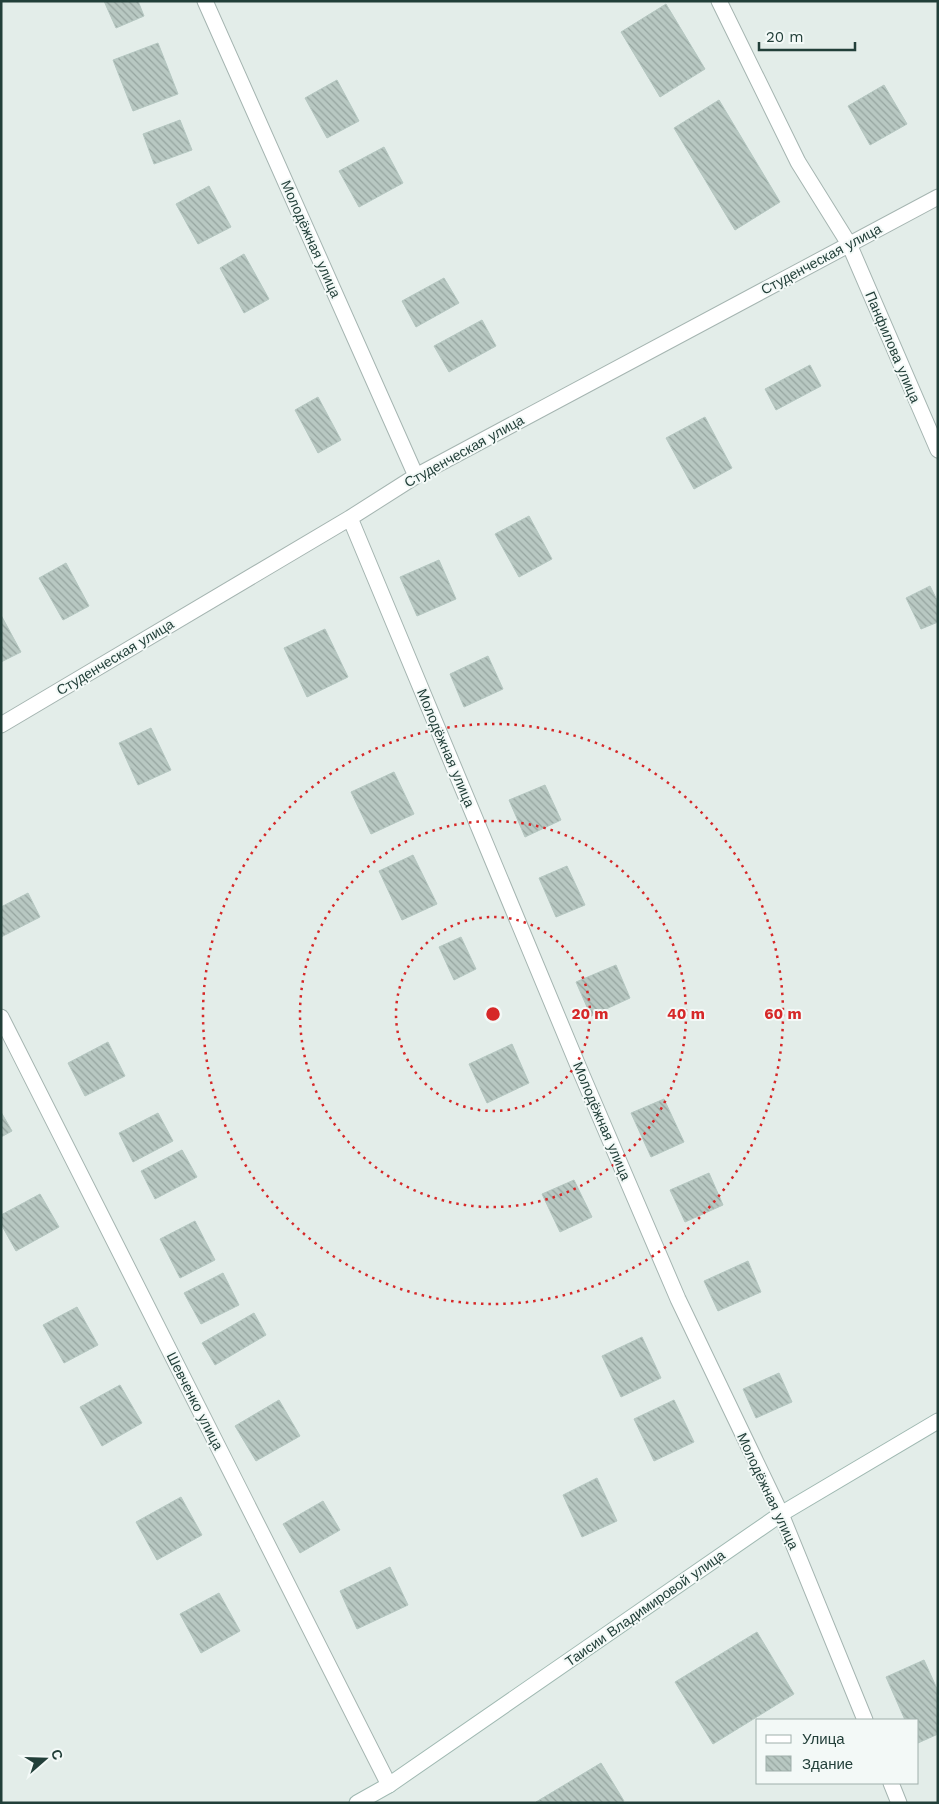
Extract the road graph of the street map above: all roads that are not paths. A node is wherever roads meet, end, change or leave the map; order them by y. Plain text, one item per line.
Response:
1 (205, 1) edge
2 (720, 1) edge
3 (938, 197) edge
4 (849, 244) junction
5 (938, 450) edge
6 (416, 476) junction
7 (350, 518) junction
8 (1, 725) edge
9 (1, 1018) edge
10 (938, 1421) edge
11 (781, 1514) junction
12 (865, 1719) edge
13 (891, 1784) edge
14 (389, 1785) junction
15 (358, 1803) edge
16 (899, 1803) edge

1 - 6 street, Молодёжная улица
2 - 4 street, Панфилова улица
3 - 4 street, Студенческая улица
4 - 5 street, Панфилова улица
4 - 6 street, Студенческая улица
6 - 7 street, Студенческая улица
7 - 8 street, Студенческая улица
7 - 11 street, Молодёжная улица
9 - 14 street, Шевченко улица
10 - 11 street, Таисии Владимировой улица
11 - 12 street, Молодёжная улица
11 - 14 street, Таисии Владимировой улица
13 - 16 street
14 - 15 street, Таисии Владимировой улица

